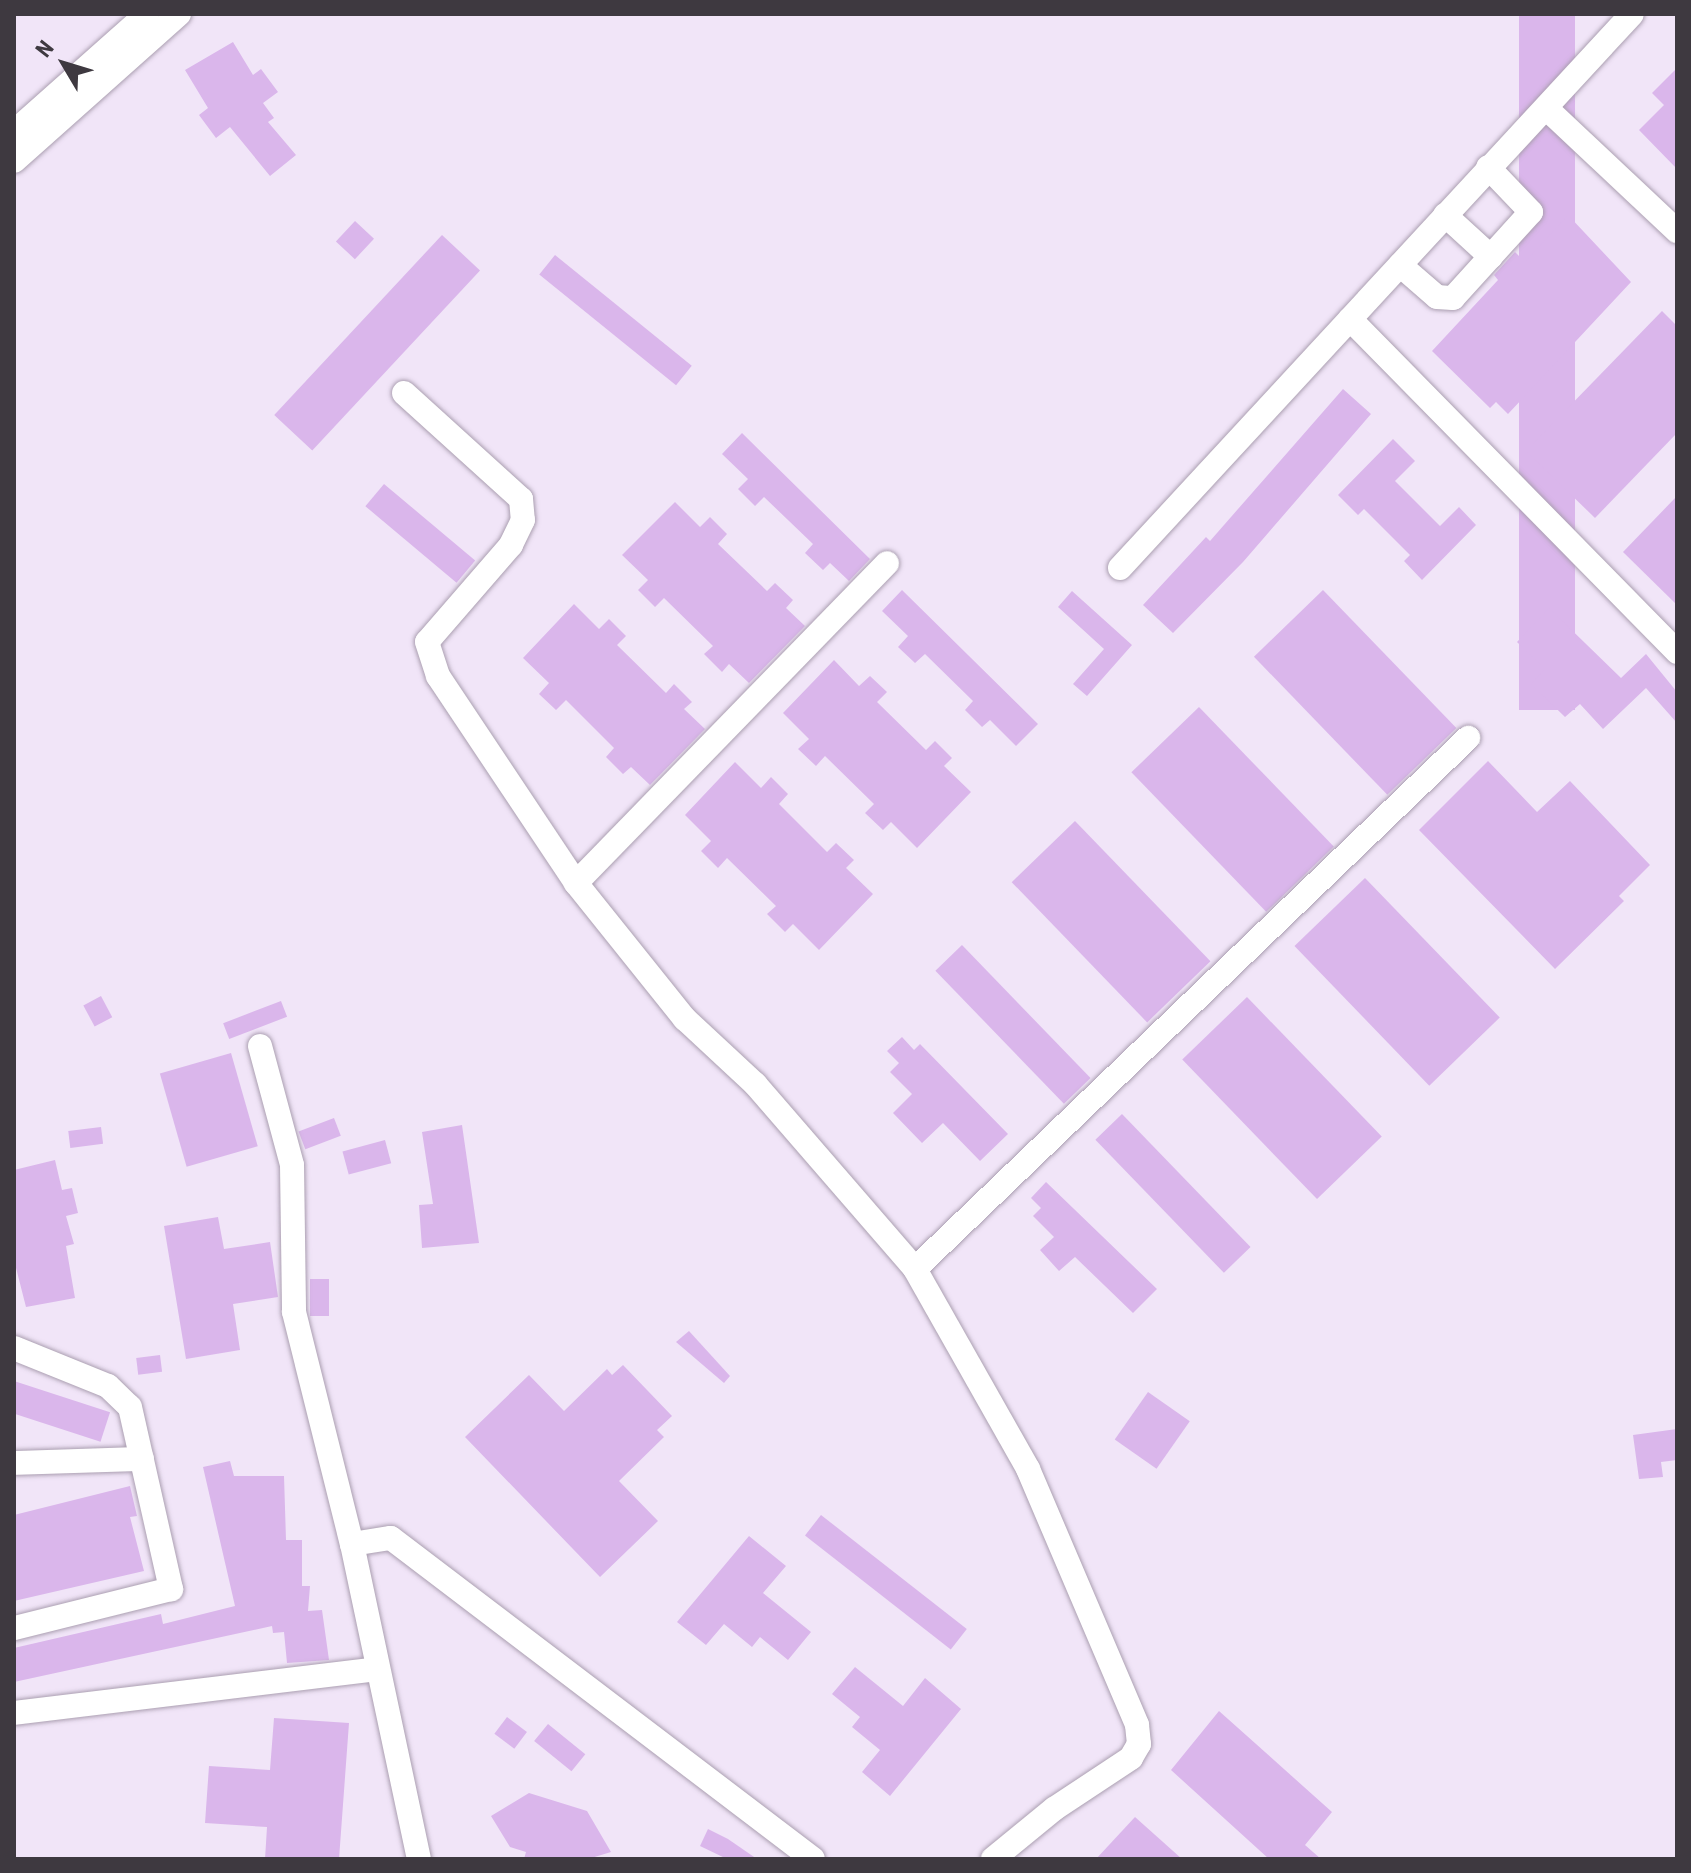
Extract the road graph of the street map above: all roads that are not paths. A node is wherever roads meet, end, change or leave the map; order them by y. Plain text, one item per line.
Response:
1 (147, 14) edge
2 (179, 14) edge
3 (1632, 14) edge
4 (1546, 108) junction
5 (14, 132) edge
6 (14, 161) edge
7 (1488, 167) junction
8 (1445, 215) junction
9 (1677, 231) edge
10 (1491, 257) junction
11 (1400, 265) junction
12 (1350, 319) junction
13 (404, 393) dead end
14 (887, 563) dead end
15 (1120, 568) dead end
16 (1677, 652) edge
17 (1468, 738) dead end
18 (576, 883) junction
19 (260, 1046) dead end
20 (915, 1269) junction
21 (14, 1348) edge
22 (142, 1459) junction
23 (14, 1463) edge
24 (352, 1544) junction
25 (14, 1628) edge
26 (375, 1669) junction
27 (14, 1713) edge
28 (419, 1859) edge
29 (813, 1859) edge
30 (993, 1859) edge

1 - 5 street
2 - 6 street
3 - 4 street
4 - 7 street
4 - 9 street
7 - 8 street
7 - 10 street
8 - 10 street
8 - 11 street
10 - 11 street
11 - 12 street
12 - 15 street
12 - 16 street
13 - 18 street
14 - 18 street
17 - 20 street
18 - 20 street
19 - 24 street
20 - 30 street
21 - 22 street
22 - 23 street
22 - 25 street
24 - 26 street
24 - 29 street
26 - 27 street
26 - 28 street

